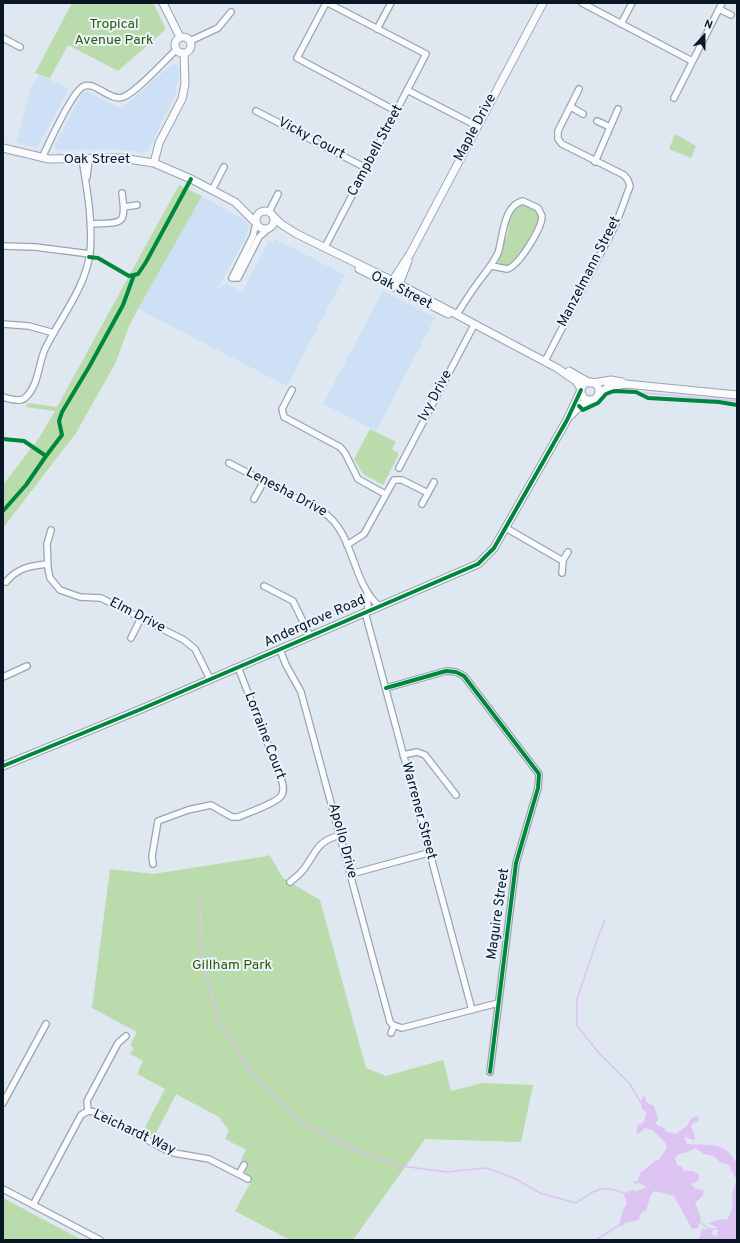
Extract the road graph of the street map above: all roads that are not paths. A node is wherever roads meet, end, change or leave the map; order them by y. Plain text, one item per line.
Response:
1 (163, 3) edge
2 (327, 3) edge
3 (391, 3) edge
4 (542, 3) edge
5 (582, 3) edge
6 (632, 3) edge
7 (722, 3) edge
8 (719, 9) junction
9 (231, 12) dead end
10 (731, 15) dead end
11 (621, 24) junction
12 (377, 29) junction
13 (180, 37) junction
14 (3, 38) edge
15 (190, 41) junction
16 (20, 47) dead end
17 (176, 50) junction
18 (184, 54) junction
19 (692, 61) junction
20 (579, 89) dead end
21 (408, 90) junction
22 (674, 98) dead end
23 (571, 107) junction
24 (618, 109) dead end
25 (256, 111) dead end
26 (396, 111) junction
27 (583, 114) dead end
28 (597, 121) dead end
29 (477, 126) junction
30 (610, 127) junction
31 (3, 148) edge
32 (42, 158) junction
33 (85, 159) junction
34 (595, 162) junction
35 (154, 163) junction
36 (224, 167) dead end
37 (366, 168) junction
38 (212, 190) junction
39 (122, 193) dead end
40 (278, 194) dead end
41 (231, 200) junction
42 (137, 205) dead end
43 (124, 207) junction
44 (269, 214) junction
45 (256, 222) junction
46 (90, 224) junction
47 (268, 229) junction
48 (297, 234) junction
49 (3, 246) edge
50 (325, 247) junction
51 (90, 254) junction
52 (492, 266) junction
53 (395, 284) junction
54 (456, 316) junction
55 (3, 324) edge
56 (474, 324) junction
57 (54, 333) junction
58 (545, 361) junction
59 (557, 368) junction
60 (591, 383) junction
61 (628, 384) junction
62 (292, 390) dead end
63 (581, 390) junction
64 (598, 395) junction
65 (737, 395) edge
66 (3, 397) edge
67 (592, 400) junction
68 (567, 420) junction
69 (229, 463) dead end
70 (400, 468) dead end
71 (264, 481) junction
72 (434, 482) dead end
73 (428, 493) junction
74 (385, 494) junction
75 (254, 500) dead end
76 (422, 504) dead end
77 (506, 528) junction
78 (51, 530) dead end
79 (347, 545) junction
80 (568, 552) dead end
81 (563, 561) junction
82 (47, 564) junction
83 (562, 573) dead end
84 (6, 582) dead end
85 (264, 586) dead end
86 (367, 593) junction
87 (379, 606) junction
88 (366, 611) junction
89 (141, 618) junction
90 (310, 636) junction
91 (131, 638) dead end
92 (280, 650) junction
93 (27, 666) dead end
94 (238, 667) junction
95 (3, 677) edge
96 (210, 679) junction
97 (386, 688) junction
98 (403, 755) junction
99 (3, 766) edge
100 (456, 795) dead end
101 (340, 835) junction
102 (428, 853) junction
103 (153, 864) dead end
104 (351, 874) junction
105 (290, 882) dead end
106 (498, 1003) junction
107 (472, 1010) junction
108 (46, 1024) dead end
109 (394, 1026) junction
110 (390, 1033) dead end
111 (126, 1036) dead end
112 (490, 1072) dead end
113 (3, 1101) edge
114 (88, 1111) junction
115 (244, 1165) dead end
116 (239, 1174) junction
117 (248, 1179) dead end
118 (3, 1189) edge
119 (33, 1205) junction
120 (100, 1240) edge

1 - 13 street
2 - 12 street
2 - 26 street
3 - 12 street
4 - 29 street, Maple Drive
5 - 11 street
6 - 11 street
7 - 8 street
8 - 10 street
8 - 19 street
9 - 15 street
11 - 19 street
12 - 21 street, Campbell Street
13 - 15 street
13 - 17 street
14 - 16 street
15 - 18 street
17 - 18 street
17 - 32 street
18 - 35 street
19 - 22 street
20 - 23 street
21 - 26 street, Campbell Street
21 - 29 street
23 - 27 street
23 - 34 street
24 - 30 street
25 - 37 street, Vicky Court
26 - 37 street, Campbell Street
28 - 30 street
29 - 53 street, Maple Drive
30 - 34 street
31 - 32 street, Oak Street
32 - 33 street, Oak Street
33 - 35 street, Oak Street
33 - 46 street
34 - 58 street, Manzelmann Street
35 - 38 street, Oak Street
36 - 38 street
37 - 50 street, Campbell Street
38 - 41 street, Oak Street
39 - 43 street
40 - 44 street
41 - 44 street, Oak Street
41 - 45 street, Oak Street
42 - 43 street
43 - 46 street
44 - 45 street
44 - 47 street
44 - 48 street, Oak Street
45 - 47 street
45 - 47 street
46 - 51 street
47 - 48 street, Oak Street
48 - 50 street, Oak Street
49 - 51 street
50 - 53 street, Oak Street
51 - 57 street
52 - 52 street
52 - 54 street
53 - 54 street, Oak Street
54 - 56 street, Oak Street
55 - 57 street
56 - 58 street, Oak Street
56 - 70 street, Ivy Drive
57 - 66 street
58 - 59 street, Oak Street
59 - 60 street, Oak Street
59 - 63 street, Oak Street
60 - 61 street
60 - 63 street
60 - 64 street
61 - 64 street
61 - 65 street
62 - 74 street
63 - 67 street
63 - 68 street, Andergrove Road
64 - 67 street
67 - 68 street, Andergrove Road
68 - 77 street, Andergrove Road
69 - 71 street, Lenesha Drive
71 - 75 street
71 - 79 street, Lenesha Drive
72 - 73 street
73 - 74 street
73 - 76 street
74 - 79 street
77 - 81 street
77 - 87 street, Andergrove Road
78 - 82 street, Elm Drive
79 - 86 street, Lenesha Drive
80 - 81 street
81 - 83 street
82 - 84 street
82 - 89 street, Elm Drive
85 - 90 street
86 - 87 street, Lenesha Drive
86 - 88 street, Lenesha Drive
87 - 88 street, Andergrove Road
88 - 90 street, Andergrove Road
88 - 97 street, Warrener Street
89 - 91 street
89 - 96 street, Elm Drive
90 - 92 street, Andergrove Road
92 - 94 street, Andergrove Road
92 - 101 street, Apollo Drive
93 - 95 street
94 - 96 street, Andergrove Road
94 - 103 street, Lorraine Court
96 - 99 street, Andergrove Road
97 - 98 street, Warrener Street
97 - 106 street, Maguire Street
98 - 100 street
98 - 102 street, Warrener Street
101 - 104 street, Apollo Drive
101 - 105 street
102 - 104 street
102 - 107 street, Warrener Street
104 - 109 street, Apollo Drive
106 - 107 street
106 - 112 street, Maguire Street
107 - 109 street
108 - 113 street
109 - 110 street
111 - 114 street
114 - 116 street, Leichardt Way
114 - 119 street, Leichardt Way
115 - 116 street
116 - 117 street, Leichardt Way
118 - 119 street
119 - 120 street

